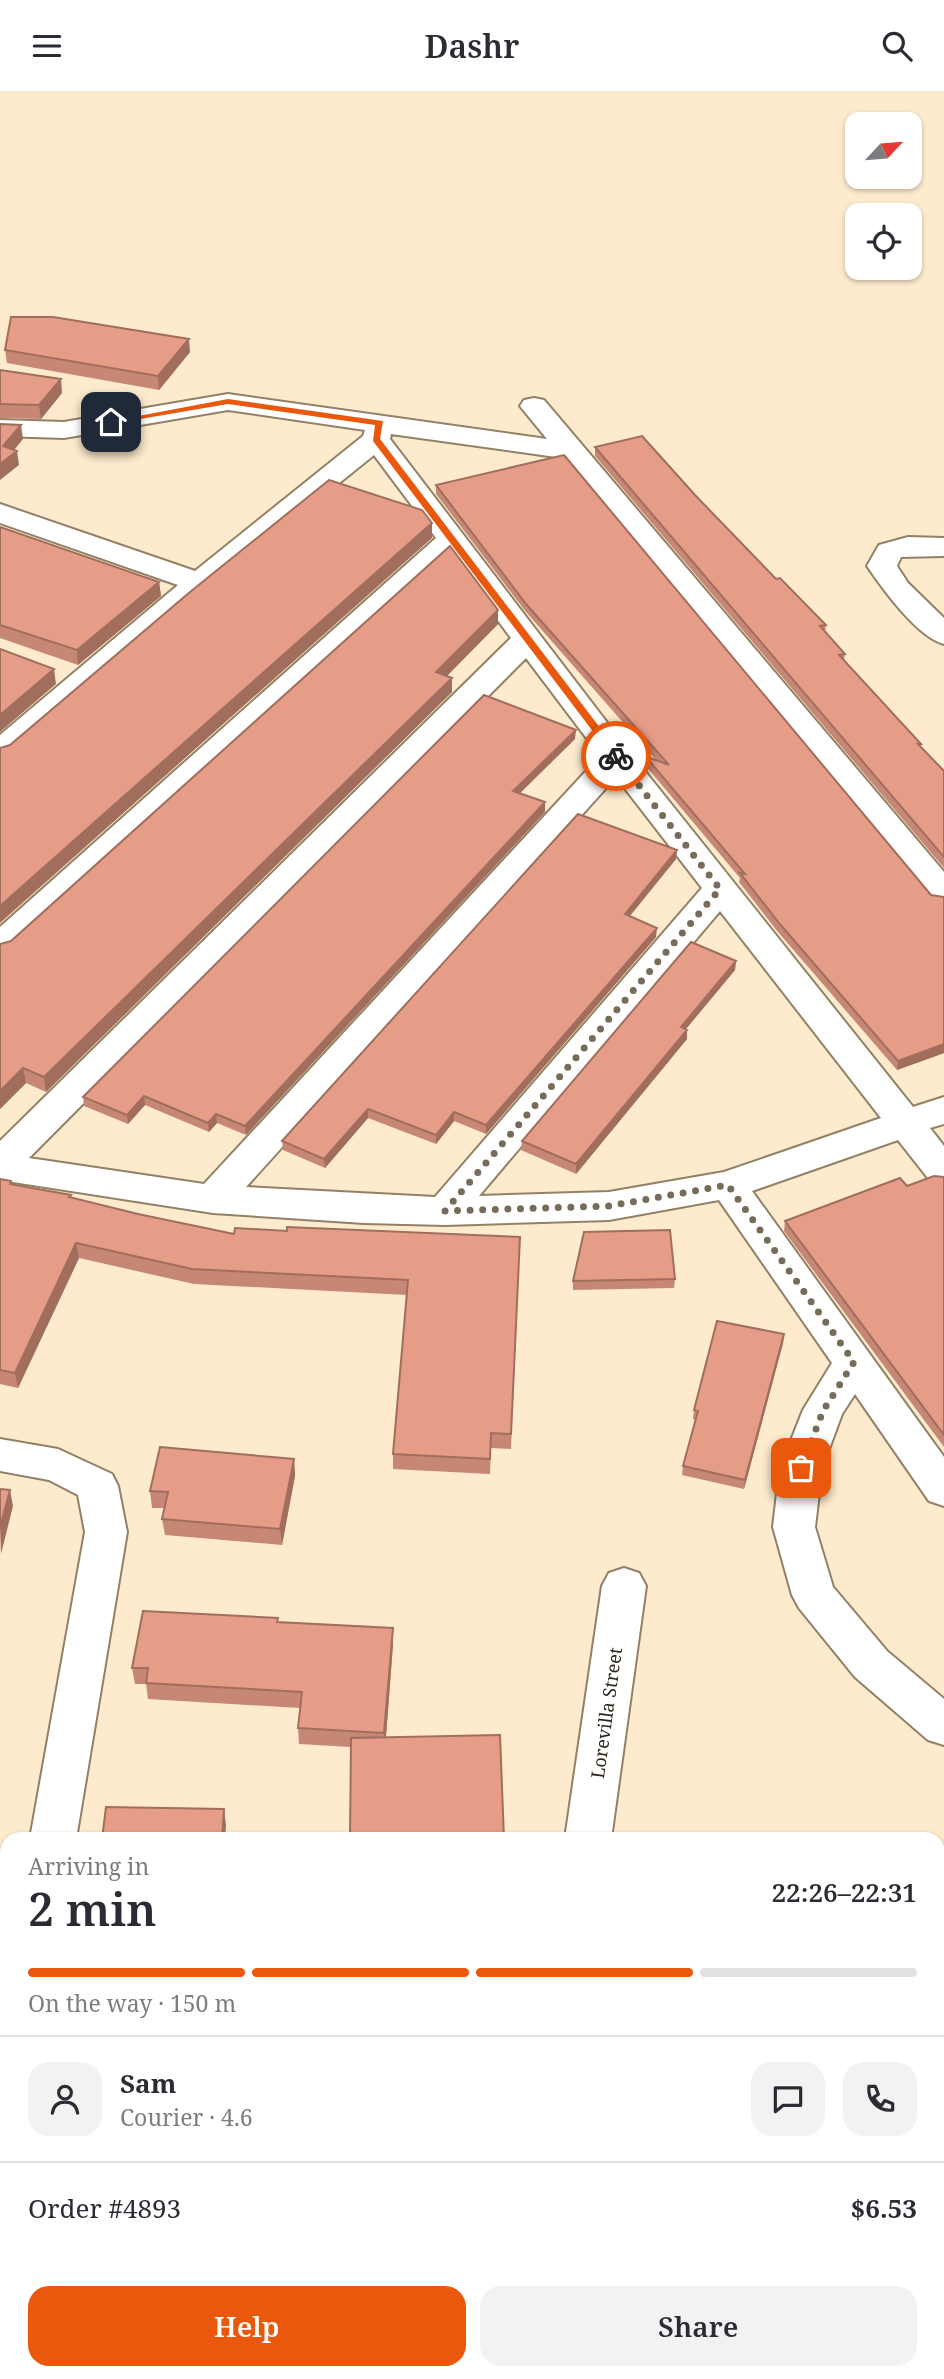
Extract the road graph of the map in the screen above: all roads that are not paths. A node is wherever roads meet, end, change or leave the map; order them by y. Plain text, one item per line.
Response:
1 (534, 406) dead end
2 (0, 428) edge
3 (378, 431) junction
4 (570, 450) junction
5 (0, 513) edge
6 (452, 539) junction
7 (944, 547) edge
8 (199, 582) junction
9 (944, 635) edge
10 (528, 639) junction
11 (48, 667) edge
12 (84, 681) junction
13 (0, 751) edge
14 (617, 757) junction
15 (720, 889) junction
16 (944, 894) edge
17 (0, 946) edge
18 (944, 1110) edge
19 (906, 1124) junction
20 (0, 1166) edge
21 (944, 1172) edge
22 (728, 1185) junction
23 (213, 1199) junction
24 (445, 1211) junction
25 (854, 1362) junction
26 (0, 1455) edge
27 (944, 1489) edge
28 (624, 1586) dead end
29 (944, 1726) edge
30 (54, 1832) edge
31 (589, 1832) edge

1 - 4 street
2 - 3 street
3 - 4 street
3 - 6 street
3 - 8 street
4 - 16 street
5 - 8 street
6 - 10 street
6 - 17 street
7 - 9 street
8 - 12 street
10 - 14 street
10 - 20 street
11 - 12 street
12 - 13 street
14 - 15 street
14 - 23 street
15 - 19 street
15 - 24 street
18 - 19 street
19 - 21 street
19 - 22 street
20 - 23 street
22 - 24 street
22 - 25 street
23 - 24 street
25 - 27 street
25 - 29 street
26 - 30 street
28 - 31 street, Lorevilla Street

